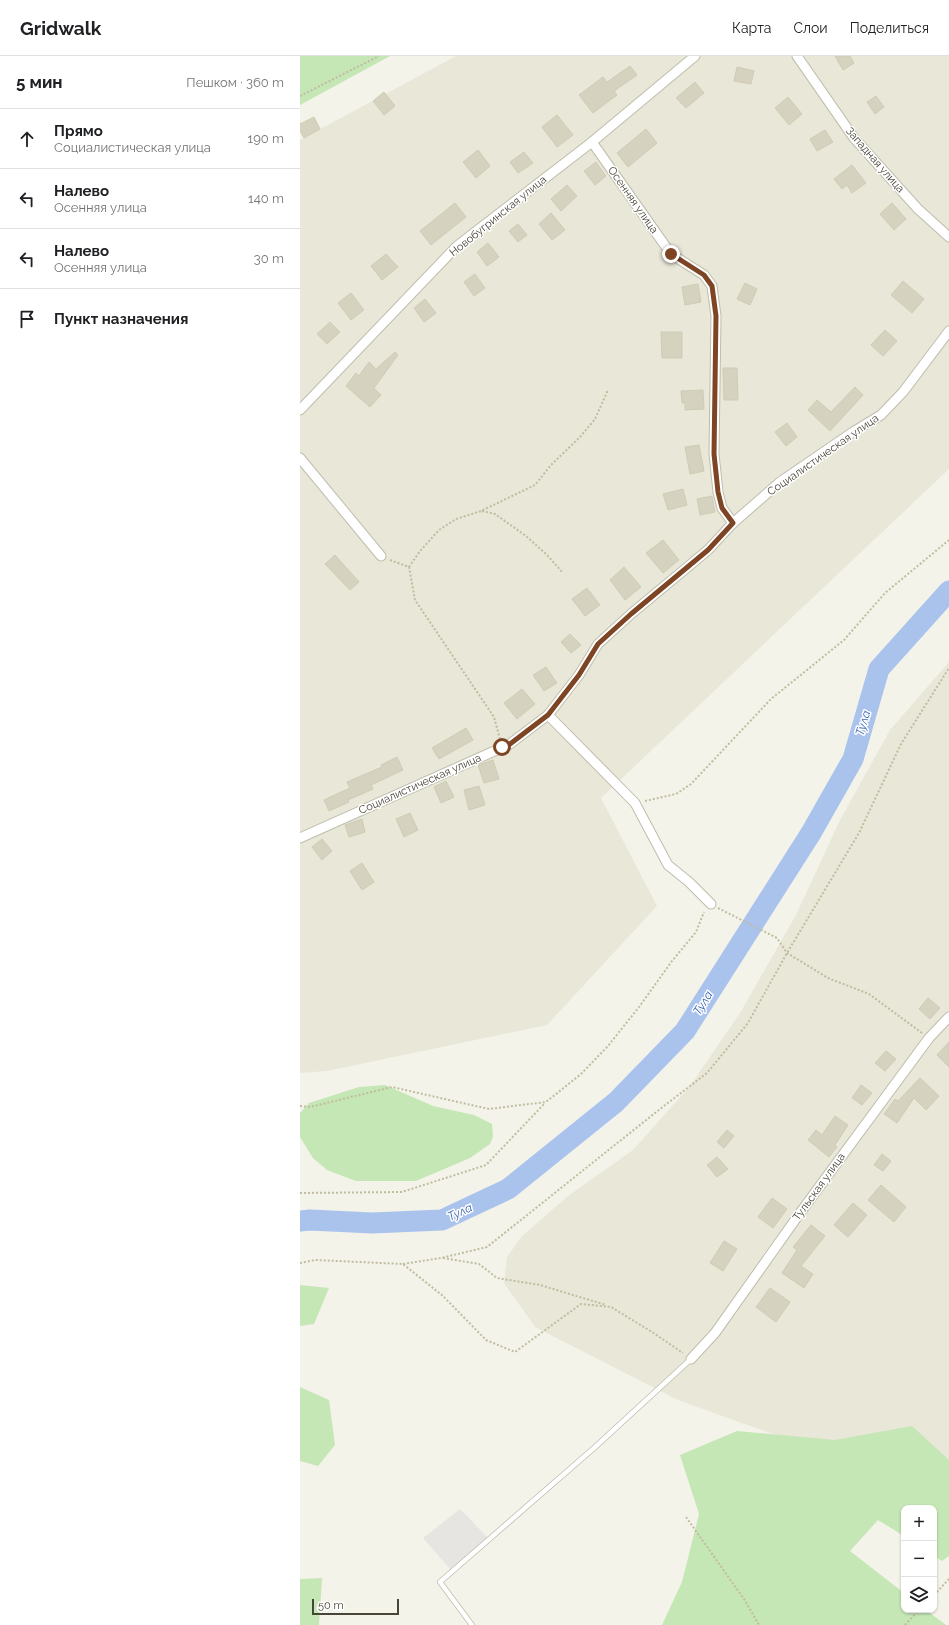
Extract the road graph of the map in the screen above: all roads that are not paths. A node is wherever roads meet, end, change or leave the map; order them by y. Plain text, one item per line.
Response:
1 (695, 56) edge
2 (797, 56) edge
3 (592, 142) junction
4 (949, 237) edge
5 (949, 330) edge
6 (300, 410) edge
7 (300, 458) edge
8 (733, 523) junction
9 (381, 556) road end
10 (548, 715) junction
11 (300, 838) edge
12 (711, 904) road end
13 (949, 1018) edge
14 (691, 1358) joint
15 (472, 1625) edge

1 - 3 street, Новобугринская улица
2 - 4 street, Западная улица
3 - 6 street, Новобугринская улица
3 - 8 street, Осенняя улица
5 - 8 street, Социалистическая улица
7 - 9 street
8 - 10 street, Социалистическая улица
10 - 11 street, Социалистическая улица
10 - 12 street
13 - 14 street, Тульская улица
14 - 15 lane

